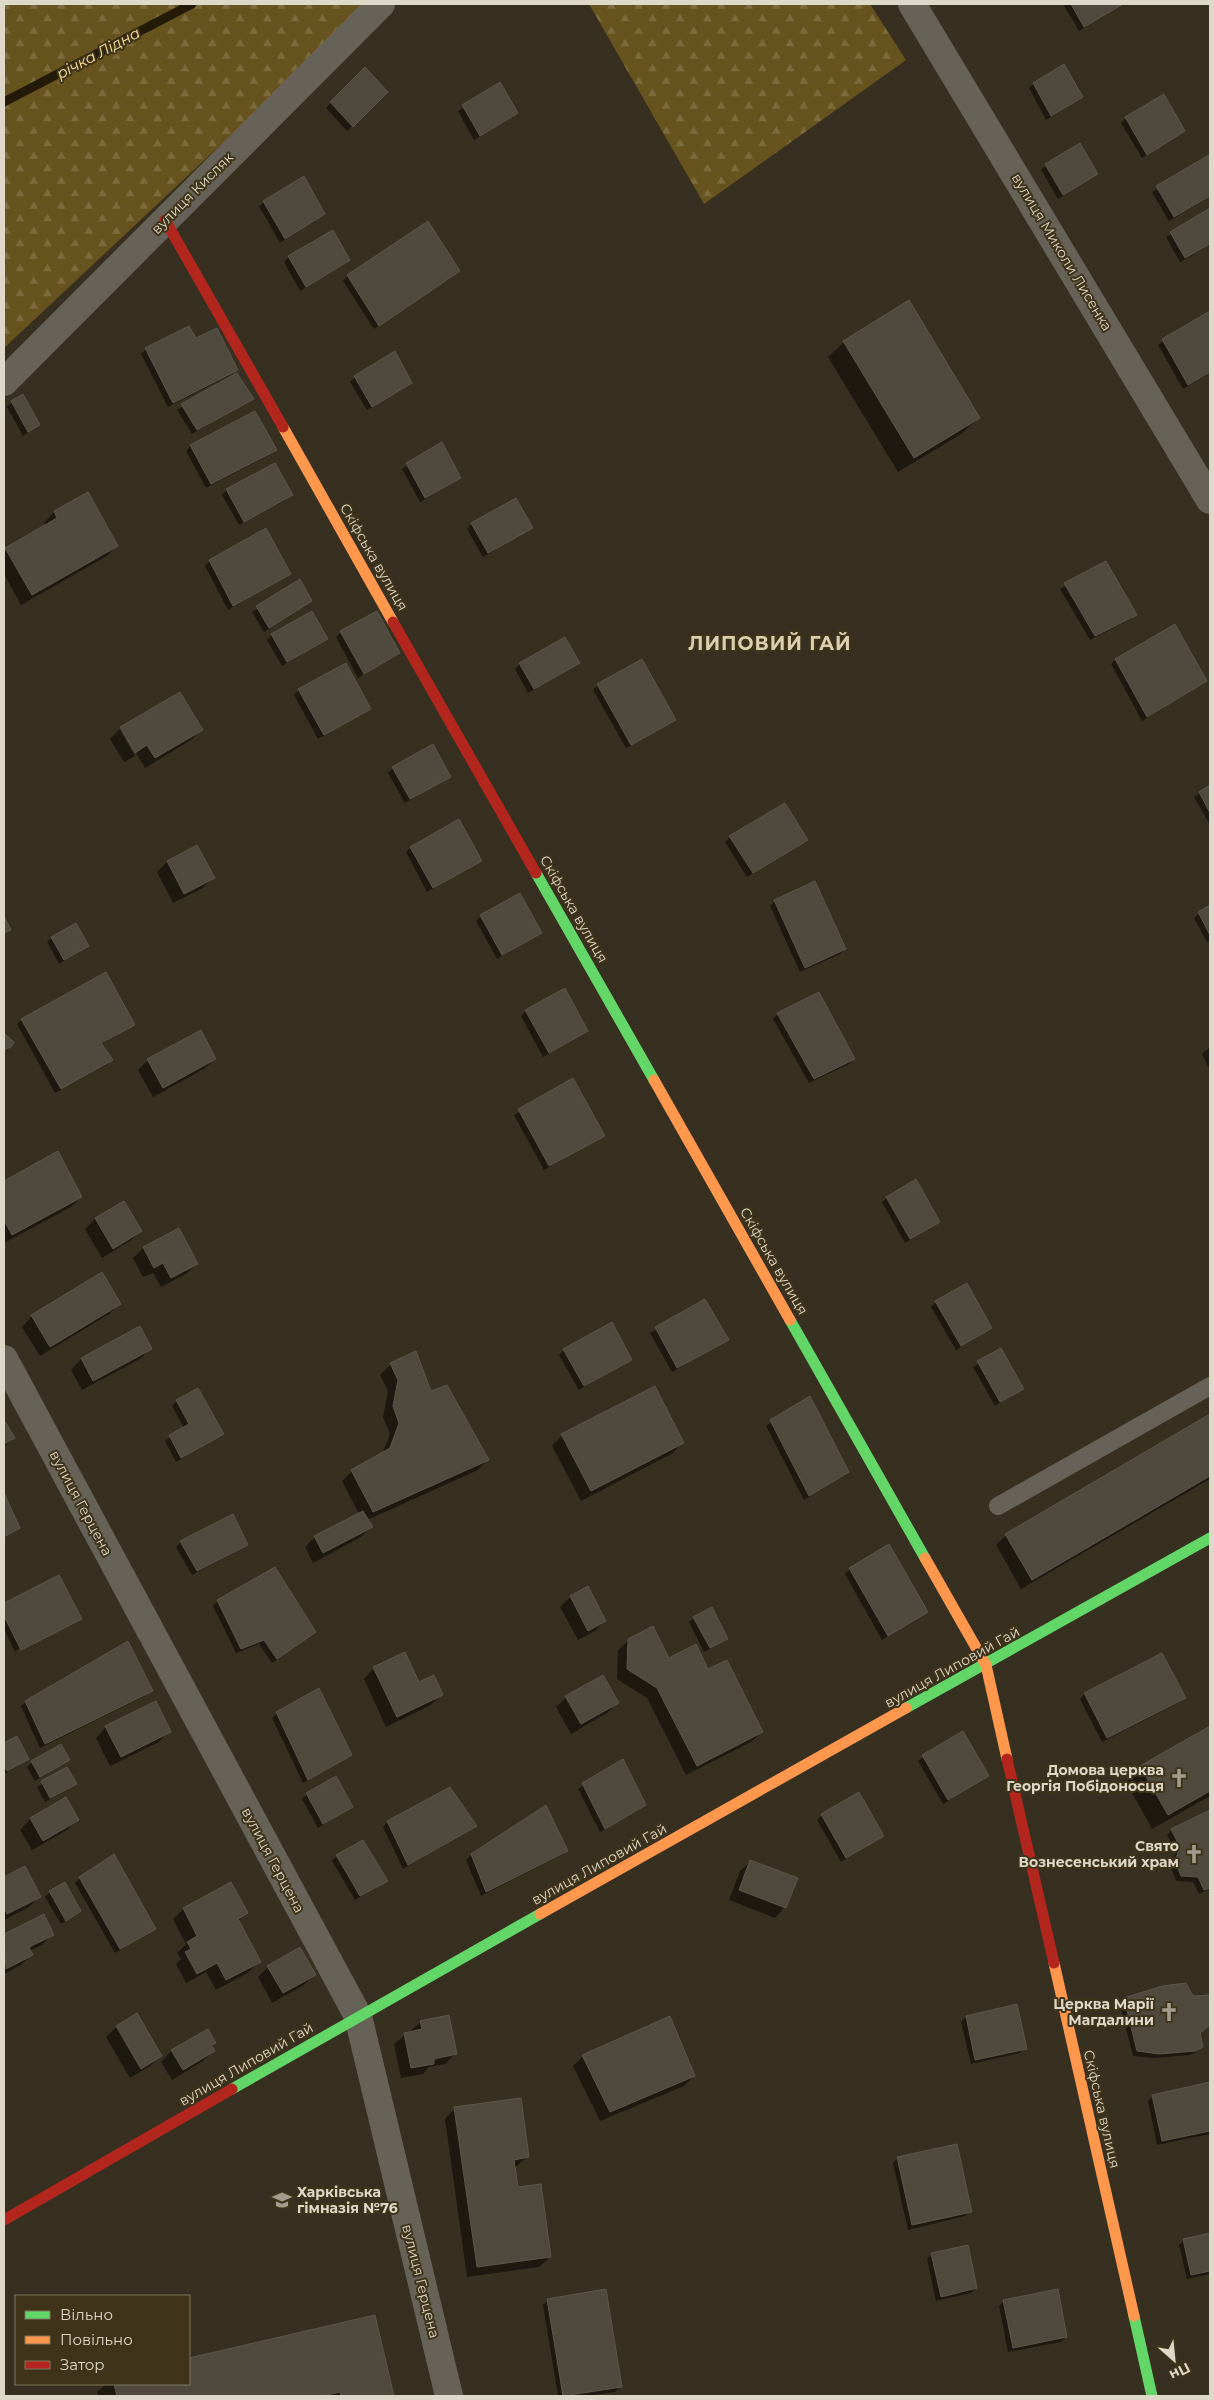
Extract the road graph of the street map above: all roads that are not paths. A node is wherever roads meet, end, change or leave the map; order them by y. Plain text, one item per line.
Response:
1 (381, 4) edge
2 (912, 4) edge
3 (165, 220) junction
4 (4, 382) edge
5 (1210, 500) edge
6 (4, 1359) edge
7 (1210, 1386) edge
8 (998, 1506) dead end
9 (1210, 1538) edge
10 (986, 1665) junction
11 (358, 2016) junction
12 (4, 2220) edge
13 (449, 2396) edge
14 (1152, 2396) edge

1 - 3 street, вулиця Кисляк
2 - 5 street, вулиця Миколи Лисенка
3 - 4 street, вулиця Кисляк
3 - 10 street, Скіфська вулиця
6 - 11 street, вулиця Герцена
7 - 8 lane
9 - 10 street, вулиця Липовий Гай
10 - 11 street, вулиця Липовий Гай
10 - 14 street, Скіфська вулиця
11 - 12 street, вулиця Липовий Гай
11 - 13 street, вулиця Герцена

